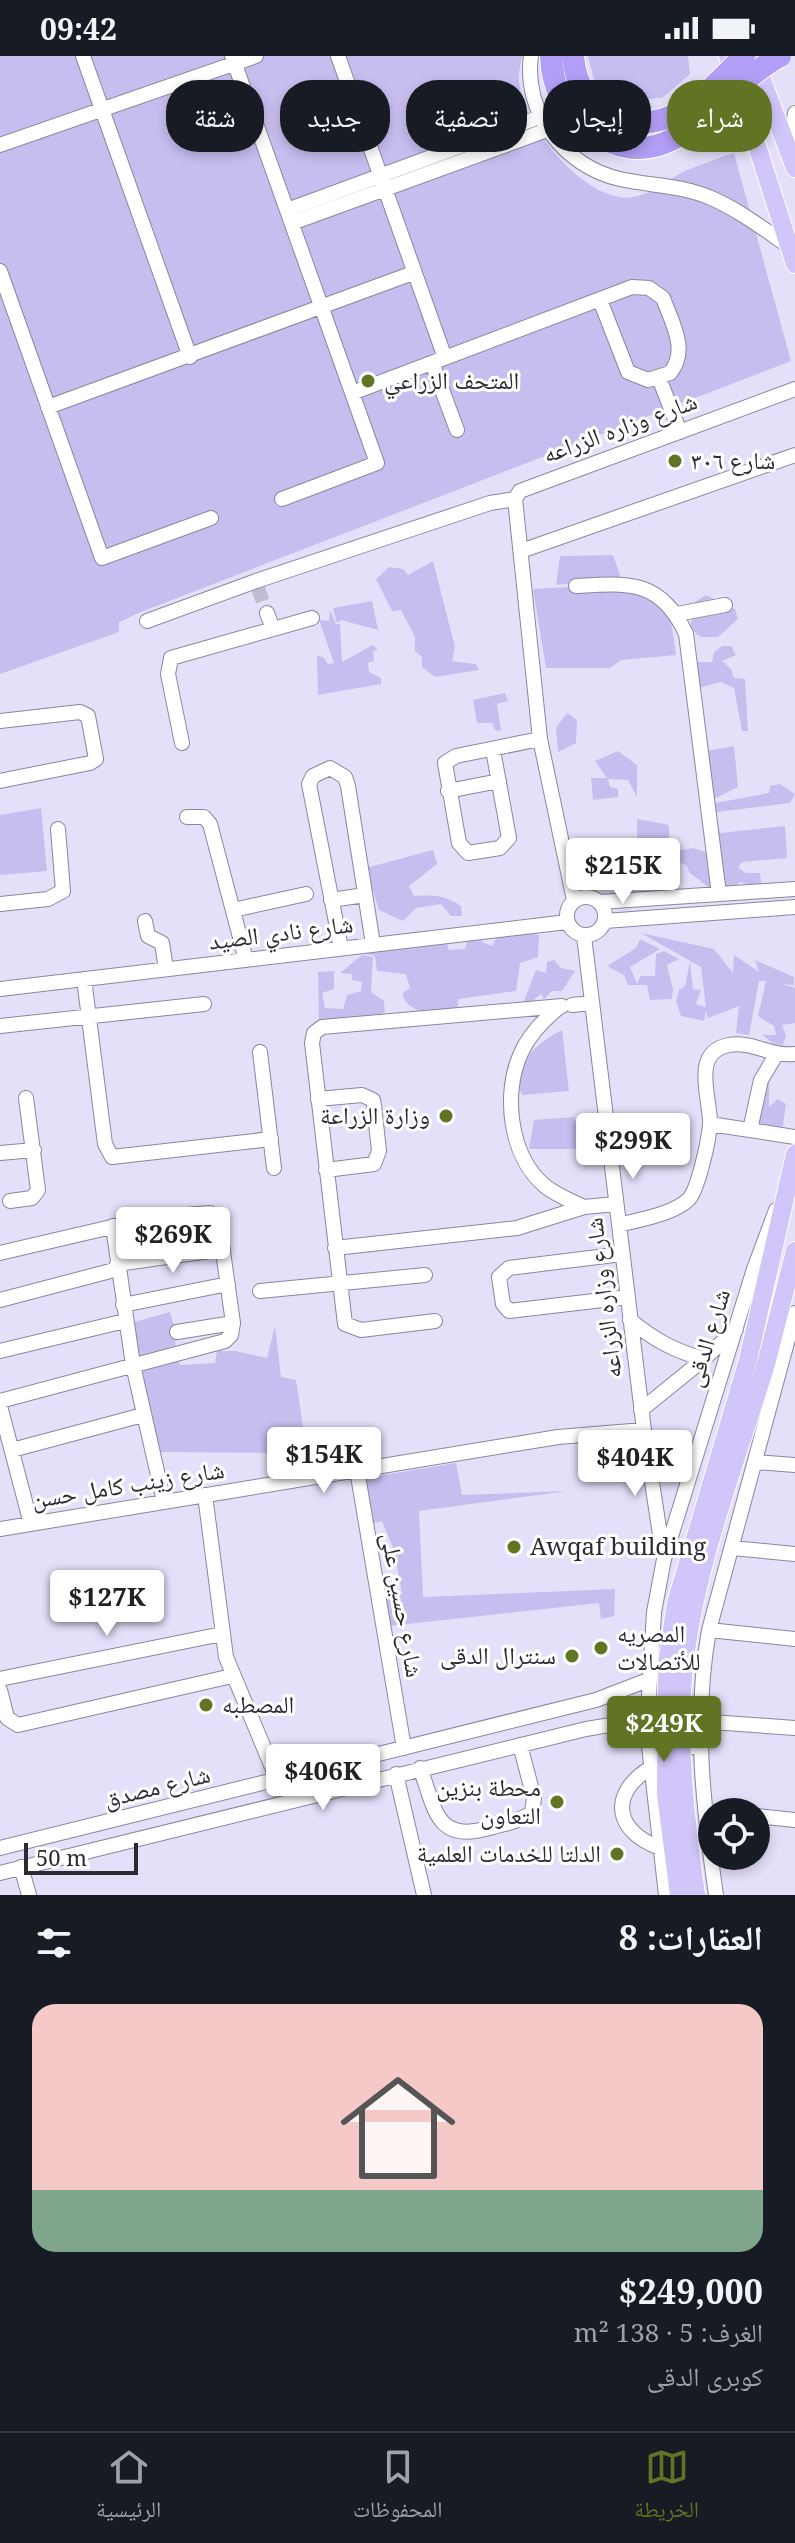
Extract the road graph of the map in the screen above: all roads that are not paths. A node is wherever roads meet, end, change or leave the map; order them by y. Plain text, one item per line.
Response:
1 (83, 56) edge
2 (256, 56) edge
3 (338, 56) edge
4 (531, 56) edge
5 (551, 56) edge
6 (573, 56) edge
7 (728, 56) edge
8 (744, 56) edge
9 (753, 56) edge
10 (780, 56) edge
11 (233, 60) edge
12 (102, 110) junction
13 (795, 113) edge
14 (543, 120) edge
15 (543, 123) edge
16 (0, 145) edge
17 (789, 149) junction
18 (567, 152) edge
19 (795, 168) edge
20 (380, 183) junction
21 (289, 216) junction
22 (792, 255) edge
23 (0, 271) edge
24 (413, 273) junction
25 (600, 300) junction
26 (322, 307) junction
27 (190, 357) junction
28 (438, 360) junction
29 (659, 378) junction
30 (795, 389) edge
31 (352, 393) junction
32 (48, 407) junction
33 (457, 430) dead end
34 (680, 432) junction
35 (795, 455) edge
36 (282, 499) dead end
37 (515, 499) junction
38 (211, 518) dead end
39 (521, 551) junction
40 (576, 586) dead end
41 (725, 605) dead end
42 (267, 613) tunnel mouth
43 (677, 614) junction
44 (312, 618) dead end
45 (147, 621) dead end
46 (273, 629) junction
47 (0, 721) edge
48 (540, 739) junction
49 (182, 743) dead end
50 (493, 750) junction
51 (0, 781) edge
52 (499, 781) junction
53 (448, 791) junction
54 (187, 817) dead end
55 (58, 829) dead end
56 (795, 889) edge
57 (306, 894) dead end
58 (722, 894) junction
59 (365, 895) junction
60 (331, 900) junction
61 (574, 900) junction
62 (600, 902) junction
63 (0, 904) edge
64 (795, 907) edge
65 (233, 910) junction
66 (728, 911) junction
67 (145, 921) dead end
68 (605, 921) junction
69 (567, 922) junction
70 (584, 936) junction
71 (373, 944) junction
72 (341, 948) junction
73 (246, 960) junction
74 (166, 969) junction
75 (84, 979) junction
76 (0, 989) edge
77 (592, 1003) junction
78 (204, 1004) dead end
79 (565, 1005) junction
80 (89, 1016) junction
81 (0, 1026) edge
82 (260, 1052) dead end
83 (795, 1054) edge
84 (776, 1055) junction
85 (26, 1098) dead end
86 (318, 1099) junction
87 (710, 1124) junction
88 (750, 1130) junction
89 (795, 1137) edge
90 (271, 1139) junction
91 (34, 1150) junction
92 (0, 1153) edge
93 (795, 1154) edge
94 (274, 1168) dead end
95 (326, 1170) junction
96 (790, 1176) junction
97 (10, 1201) dead end
98 (616, 1204) junction
99 (584, 1207) junction
100 (619, 1225) junction
101 (113, 1226) junction
102 (335, 1248) junction
103 (223, 1249) junction
104 (795, 1251) edge
105 (0, 1253) edge
106 (622, 1254) junction
107 (118, 1266) junction
108 (425, 1275) dead end
109 (339, 1283) junction
110 (228, 1284) junction
111 (260, 1291) dead end
112 (628, 1297) junction
113 (0, 1300) edge
114 (123, 1305) junction
115 (795, 1313) edge
116 (630, 1320) junction
117 (125, 1321) junction
118 (435, 1321) dead end
119 (233, 1323) junction
120 (737, 1329) junction
121 (177, 1332) dead end
122 (0, 1351) edge
123 (704, 1359) junction
124 (133, 1365) junction
125 (773, 1365) edge
126 (0, 1403) edge
127 (641, 1410) junction
128 (143, 1415) junction
129 (644, 1430) junction
130 (12, 1450) junction
131 (756, 1462) junction
132 (795, 1465) edge
133 (357, 1470) junction
134 (205, 1495) junction
135 (164, 1502) junction
136 (31, 1524) junction
137 (0, 1529) edge
138 (732, 1548) junction
139 (795, 1554) edge
140 (664, 1559) junction
141 (709, 1630) junction
142 (222, 1634) junction
143 (795, 1639) edge
144 (232, 1676) junction
145 (0, 1679) edge
146 (648, 1680) junction
147 (0, 1690) edge
148 (698, 1721) junction
149 (647, 1728) junction
150 (795, 1728) edge
151 (520, 1745) junction
152 (699, 1747) junction
153 (404, 1748) junction
154 (652, 1767) junction
155 (420, 1768) junction
156 (396, 1774) junction
157 (277, 1779) junction
158 (706, 1798) edge
159 (770, 1817) edge
160 (795, 1820) edge
161 (0, 1848) edge
162 (660, 1848) junction
163 (21, 1867) junction
164 (714, 1870) edge
165 (0, 1873) edge
166 (29, 1895) edge
167 (424, 1895) edge
168 (666, 1895) edge
169 (679, 1895) edge
170 (696, 1895) edge
171 (716, 1895) edge

1 - 12 street
2 - 11 street
3 - 20 street
4 - 14 street
5 - 10 highway, bridge
6 - 8 highway, bridge
7 - 22 main road
9 - 17 main road
11 - 12 street
11 - 21 street
12 - 16 street
12 - 27 street
13 - 17 street
15 - 20 street
17 - 19 main road
18 - 22 street
20 - 21 street
20 - 24 street
21 - 26 street
23 - 32 street
24 - 26 street
24 - 28 street
25 - 28 street
25 - 29 street
25 - 29 street
26 - 27 street
26 - 31 street
27 - 32 street
28 - 31 street
28 - 33 street
29 - 34 street
30 - 34 street, شارع وزاره الزراعه
31 - 36 street
32 - 38 street
34 - 37 street, شارع وزاره الزراعه
35 - 39 street
37 - 39 street
37 - 45 street, شارع وزاره الزراعه
39 - 48 street
40 - 43 street
41 - 43 street
42 - 46 street
43 - 58 street
44 - 46 street
46 - 49 street
47 - 51 street
48 - 50 street
48 - 61 street
50 - 52 street
50 - 53 street
52 - 53 street
52 - 53 street
54 - 65 street
55 - 63 street
56 - 58 street
57 - 65 street
58 - 62 street
58 - 66 street
59 - 60 street
59 - 60 street
59 - 71 street
60 - 72 street
61 - 62 street
61 - 69 street
62 - 68 street
64 - 66 street
65 - 73 street
66 - 68 street
67 - 74 street
68 - 70 street
69 - 70 street
69 - 71 street, شارع نادي الصيد
70 - 77 street, شارع وزاره الزراعه
71 - 72 street, شارع نادي الصيد
72 - 73 street, شارع نادي الصيد
73 - 74 street, شارع نادي الصيد
74 - 75 street, شارع نادي الصيد
75 - 76 street, شارع نادي الصيد
75 - 80 street
77 - 79 street
77 - 98 street, شارع وزاره الزراعه
78 - 80 street
79 - 86 street
79 - 99 street
80 - 81 street
80 - 90 street
82 - 90 street
83 - 84 street
84 - 87 street
84 - 88 street
85 - 91 street
86 - 95 street
86 - 95 street
87 - 88 street
87 - 100 street
88 - 89 street
90 - 94 street
91 - 92 street
91 - 97 street
93 - 96 main road, شارع الدقى
95 - 102 street
96 - 120 street, شارع الدقى
96 - 125 main road, شارع الدقى
98 - 99 street
98 - 100 street, شارع وزاره الزراعه
99 - 102 street
100 - 106 street, شارع وزاره الزراعه
101 - 103 street
101 - 105 street
101 - 107 street
102 - 109 street
103 - 107 street
103 - 110 street
104 - 125 main road, شارع الدقى
106 - 112 street, شارع وزاره الزراعه
106 - 112 street
107 - 113 street
107 - 114 street
108 - 109 street
109 - 111 street
109 - 118 street
110 - 114 street
110 - 119 street
112 - 116 street, شارع وزاره الزراعه
114 - 117 street
115 - 125 street, شارع الدقى
116 - 123 street
116 - 127 street, شارع وزاره الزراعه
117 - 122 street
117 - 124 street
119 - 121 street
119 - 124 street
120 - 123 street
120 - 140 street, شارع الدقى
123 - 127 street
124 - 126 street
124 - 128 street
125 - 131 street, شارع الدقى
125 - 169 main road, bridge
125 - 170 main road, bridge
126 - 130 street
127 - 129 street, شارع وزاره الزراعه
128 - 130 street
128 - 135 street
129 - 133 street, شارع زينب كامل حسن
129 - 140 street, شارع وزاره الزراعه
130 - 136 street
131 - 132 street
131 - 138 street, شارع الدقى
133 - 134 street, شارع زينب كامل حسن
133 - 153 street, شارع حسين على
134 - 135 street, شارع زينب كامل حسن
134 - 142 street
135 - 136 street, شارع زينب كامل حسن
136 - 137 street, شارع زينب كامل حسن
138 - 139 street
138 - 141 street, شارع الدقى
140 - 146 street, شارع الدقى
141 - 143 street
141 - 148 street, شارع الدقى
142 - 144 street
142 - 145 street
144 - 147 street
144 - 157 street
146 - 149 street, شارع الدقى
146 - 153 street, شارع مصدق
148 - 150 street
148 - 152 street, شارع الدقى
149 - 151 street, شارع مصدق
149 - 152 street
149 - 154 street, شارع الدقى
151 - 155 street, شارع مصدق
151 - 155 street
152 - 158 street, شارع الدقى
153 - 157 street, شارع مصدق
154 - 162 street, شارع الدقى
154 - 162 street
155 - 156 street, شارع مصدق
156 - 163 street, شارع مصدق
156 - 167 street
157 - 161 street, شارع مصدق
159 - 160 street
162 - 168 street, شارع الدقى
163 - 165 street, شارع مصدق
163 - 166 street
164 - 171 street, شارع الدقى

